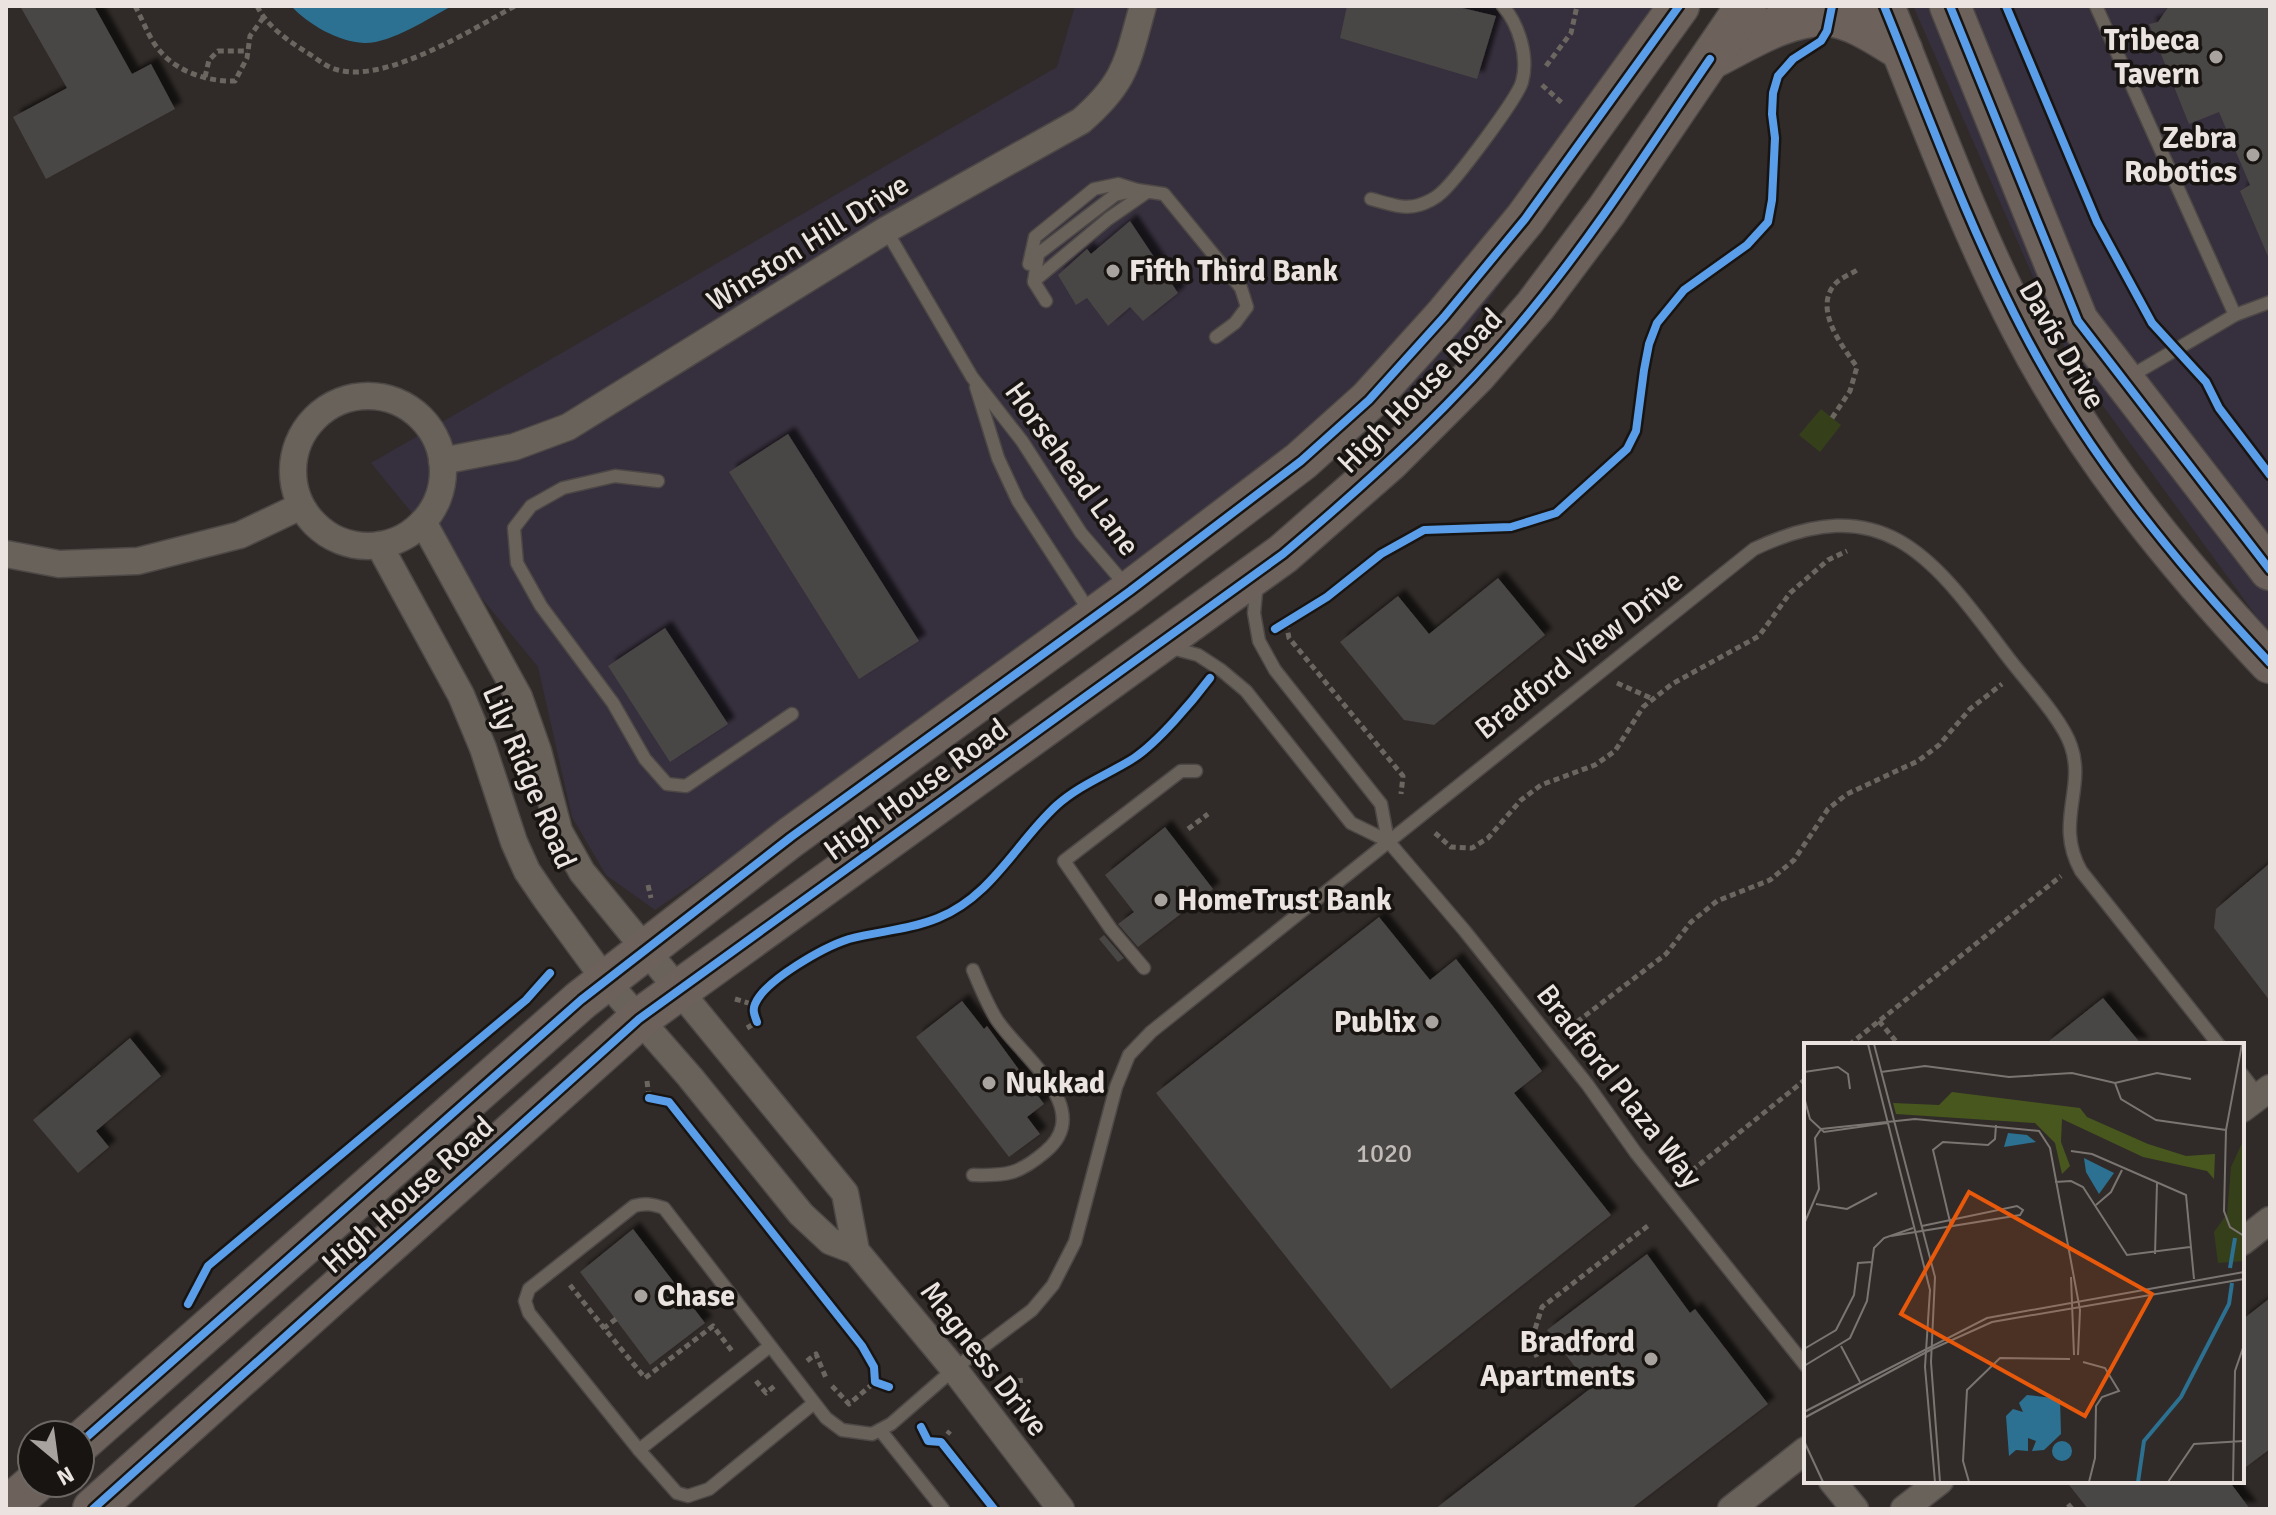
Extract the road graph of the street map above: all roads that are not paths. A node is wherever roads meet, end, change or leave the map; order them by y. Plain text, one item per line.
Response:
1 (1143, 6) edge
2 (1503, 6) edge
3 (1679, 6) edge
4 (1746, 6) edge
5 (1884, 6) edge
6 (1950, 6) edge
7 (2096, 6) edge
8 (1902, 50) junction
9 (1710, 59) junction
10 (1142, 191) junction
11 (1371, 199) dead end
12 (886, 230) junction
13 (1034, 282) junction
14 (1046, 301) dead end
15 (2270, 302) edge
16 (2235, 315) junction
17 (1216, 337) dead end
18 (972, 377) junction
19 (2123, 380) junction
20 (442, 461) junction
21 (658, 481) dead end
22 (301, 506) junction
23 (423, 522) junction
24 (379, 545) junction
25 (6, 554) edge
26 (1259, 569) junction
27 (2270, 570) edge
28 (1130, 591) junction
29 (1094, 617) junction
30 (1157, 644) junction
31 (2270, 663) edge
32 (792, 714) dead end
33 (1196, 771) dead end
34 (1388, 841) junction
35 (646, 949) junction
36 (1144, 968) dead end
37 (973, 970) dead end
38 (606, 981) junction
39 (679, 992) junction
40 (639, 1019) junction
41 (2217, 1043) edge
42 (2244, 1077) edge
43 (2260, 1100) edge
44 (973, 1175) dead end
45 (2270, 1220) edge
46 (2244, 1240) edge
47 (856, 1251) junction
48 (770, 1346) junction
49 (1804, 1363) edge
50 (954, 1369) junction
51 (814, 1403) junction
52 (96, 1429) edge
53 (880, 1430) junction
54 (639, 1450) junction
55 (1804, 1452) edge
56 (1834, 1483) edge
57 (1937, 1483) edge
58 (93, 1509) edge
59 (943, 1509) edge
60 (1061, 1509) edge
61 (1731, 1509) edge
62 (1855, 1509) edge
63 (1904, 1509) edge

1 - 12 street, Winston Hill Drive
2 - 11 lane
3 - 28 main road, High House Road
4 - 9 main road, High House Road
5 - 8 main road, Davis Drive
6 - 19 main road, Davis Drive
7 - 16 lane
8 - 9 main road
8 - 31 main road, Davis Drive
9 - 26 main road, High House Road
10 - 13 lane
10 - 13 lane
10 - 17 lane
12 - 18 lane, Horsehead Lane
12 - 20 street, Winston Hill Drive
13 - 14 lane
15 - 16 lane
16 - 19 lane
18 - 28 lane, Horsehead Lane
18 - 29 lane, Horsehead Lane
19 - 27 main road, Davis Drive
20 - 22 street
20 - 23 street
21 - 32 lane
22 - 24 street
22 - 25 street
23 - 24 street
23 - 35 street, Lily Ridge Road
24 - 38 street, Lily Ridge Road
26 - 30 main road, High House Road
26 - 34 lane, Bradford Plaza Way
28 - 29 main road, High House Road
29 - 35 main road, High House Road
30 - 34 lane, Bradford Plaza Way
30 - 39 main road, High House Road
33 - 36 lane
34 - 41 lane, Bradford View Drive
34 - 49 lane, Bradford Plaza Way
34 - 50 lane, Bradford View Drive
35 - 38 main road, High House Road
35 - 39 street, Lily Ridge Road
37 - 44 lane
38 - 40 street, Lily Ridge Road
38 - 52 main road, High House Road
39 - 40 main road, High House Road
39 - 47 street, Magness Drive
40 - 47 street, Magness Drive
40 - 58 main road, High House Road
42 - 43 lane
45 - 46 street
47 - 50 street, Magness Drive
48 - 51 lane
48 - 54 lane
48 - 54 lane
50 - 53 lane, Bradford View Drive
50 - 60 street, Magness Drive
51 - 53 lane
51 - 54 lane
53 - 59 lane
55 - 61 street
56 - 62 street
57 - 63 street

